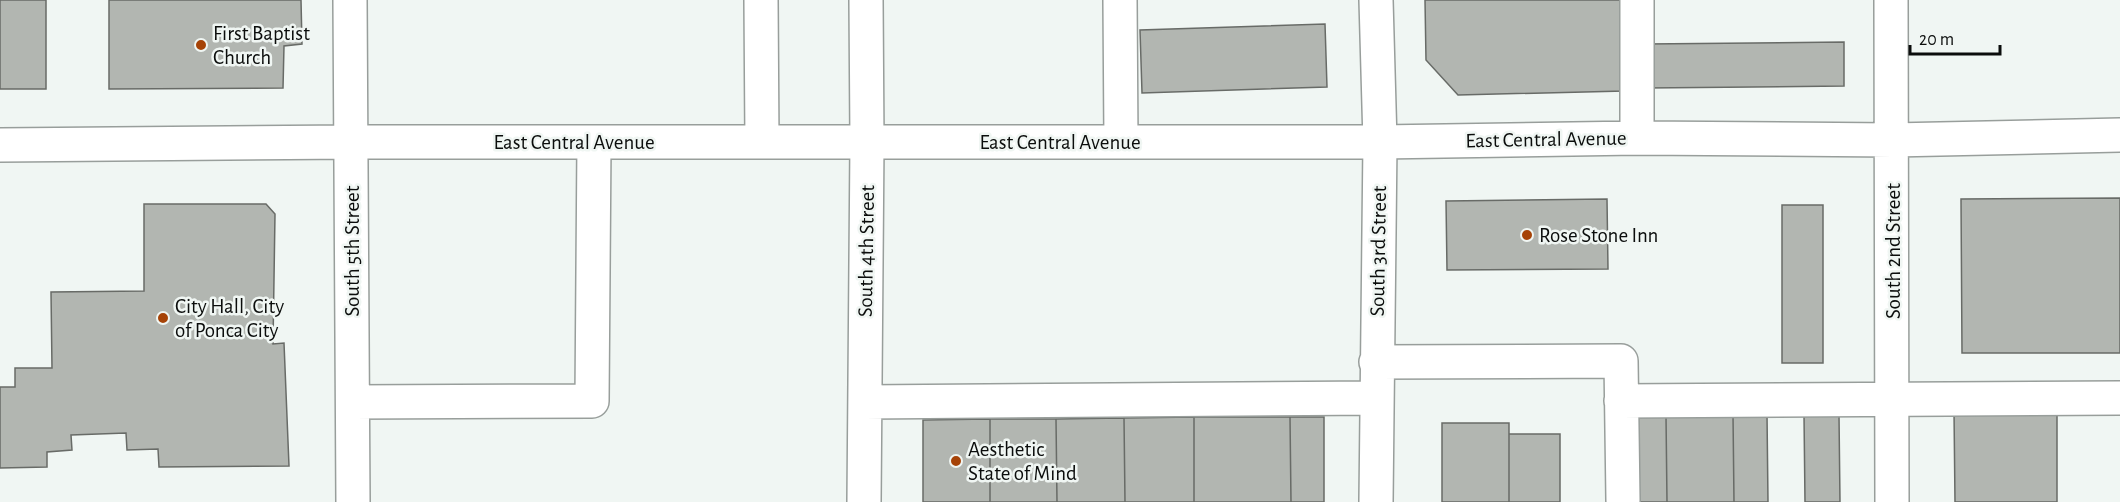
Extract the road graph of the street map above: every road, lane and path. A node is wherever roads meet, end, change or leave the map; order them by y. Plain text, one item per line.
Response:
1 (350, 0) edge
2 (761, 0) edge
3 (866, 0) edge
4 (1120, 0) edge
5 (1376, 0) edge
6 (1637, 0) edge
7 (1891, 0) edge
8 (2120, 135) edge
9 (1637, 138) junction
10 (1893, 140) junction
11 (1121, 141) junction
12 (352, 142) junction
13 (594, 142) junction
14 (762, 142) junction
15 (867, 142) junction
16 (1380, 142) junction
17 (0, 145) edge
18 (1376, 362) junction
19 (1376, 398) junction
20 (2120, 398) edge
21 (1891, 399) junction
22 (1621, 401) junction
23 (353, 402) junction
24 (865, 402) junction
25 (1623, 500) dead end
26 (353, 502) edge
27 (864, 502) edge
28 (1376, 502) edge
29 (1892, 502) edge

1 - 12 street, South 5th Street
2 - 14 street
3 - 15 street, South 4th Street
4 - 11 street
5 - 16 street, South 3rd Street
6 - 9 street
7 - 10 street, South 2nd Street
8 - 10 street, East Central Avenue
9 - 10 street, East Central Avenue
9 - 16 street, East Central Avenue
10 - 21 street, South 2nd Street
11 - 15 street, East Central Avenue
11 - 16 street, East Central Avenue
12 - 13 street, East Central Avenue
12 - 17 street, East Central Avenue
12 - 23 street, South 5th Street
13 - 14 street, East Central Avenue
13 - 23 street
14 - 15 street, East Central Avenue
15 - 24 street, South 4th Street
16 - 18 street, South 3rd Street
18 - 19 street, South 3rd Street
18 - 22 street
19 - 24 street
19 - 28 street, South 3rd Street
20 - 21 street
21 - 22 street
21 - 29 street, South 2nd Street
22 - 25 street
23 - 26 street, South 5th Street
24 - 27 street, South 4th Street

